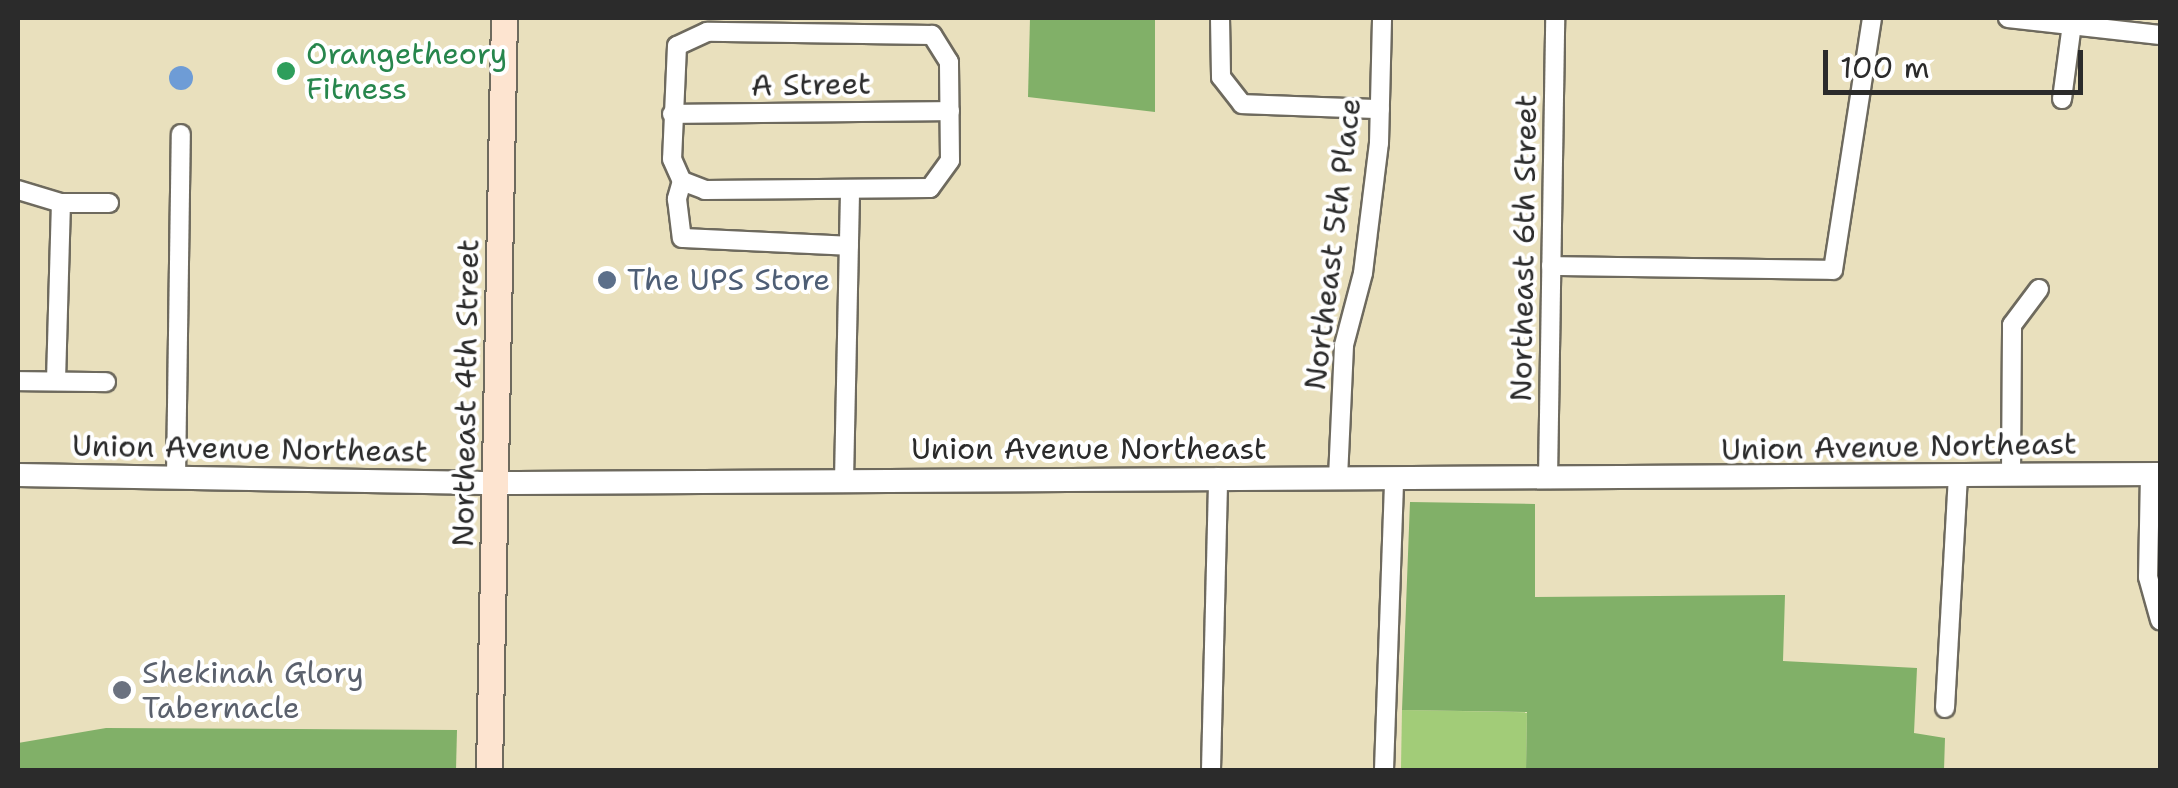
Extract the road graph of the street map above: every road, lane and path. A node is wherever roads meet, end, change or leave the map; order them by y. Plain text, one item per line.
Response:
1 (504, 18) edge
2 (1220, 18) edge
3 (1382, 18) edge
4 (1555, 18) edge
5 (1872, 18) edge
6 (2008, 18) edge
7 (2072, 24) junction
8 (2160, 35) edge
9 (2062, 99) dead end
10 (1380, 109) junction
11 (950, 111) junction
12 (672, 114) junction
13 (181, 134) dead end
14 (682, 182) junction
15 (18, 190) edge
16 (850, 192) junction
17 (109, 202) dead end
18 (61, 203) junction
19 (849, 246) junction
20 (1551, 266) junction
21 (2038, 289) dead end
22 (18, 381) edge
23 (56, 381) junction
24 (106, 382) dead end
25 (2155, 474) edge
26 (18, 475) edge
27 (1958, 475) junction
28 (2010, 476) junction
29 (1218, 477) junction
30 (176, 478) junction
31 (1338, 478) junction
32 (1394, 478) junction
33 (1548, 479) junction
34 (844, 480) junction
35 (498, 483) junction
36 (2160, 620) edge
37 (1945, 708) dead end
38 (489, 770) edge
39 (1211, 770) edge
40 (1384, 770) edge

1 - 35 main road, Northeast 4th Street
2 - 10 street
3 - 10 street, Northeast 5th Place
4 - 20 street, Northeast 6th Street
5 - 20 street
6 - 7 street
7 - 8 street
7 - 9 street
10 - 31 street, Northeast 5th Place
11 - 12 street, A Street
11 - 12 street
11 - 16 street
12 - 14 street
13 - 30 street
14 - 16 street
14 - 19 street
15 - 18 street
16 - 19 street
17 - 18 street
18 - 23 street
19 - 34 street
20 - 33 street, Northeast 6th Street
21 - 28 street
22 - 23 street
23 - 24 street
25 - 28 street, Union Avenue Northeast
25 - 36 street
26 - 30 street, Union Avenue Northeast
27 - 28 street, Union Avenue Northeast
27 - 33 street, Union Avenue Northeast
27 - 37 street
29 - 31 street, Union Avenue Northeast
29 - 34 street, Union Avenue Northeast
29 - 39 street
30 - 35 street, Union Avenue Northeast
31 - 32 street, Union Avenue Northeast
32 - 33 street, Union Avenue Northeast
32 - 40 street
34 - 35 street, Union Avenue Northeast
35 - 38 main road, Northeast 4th Street

